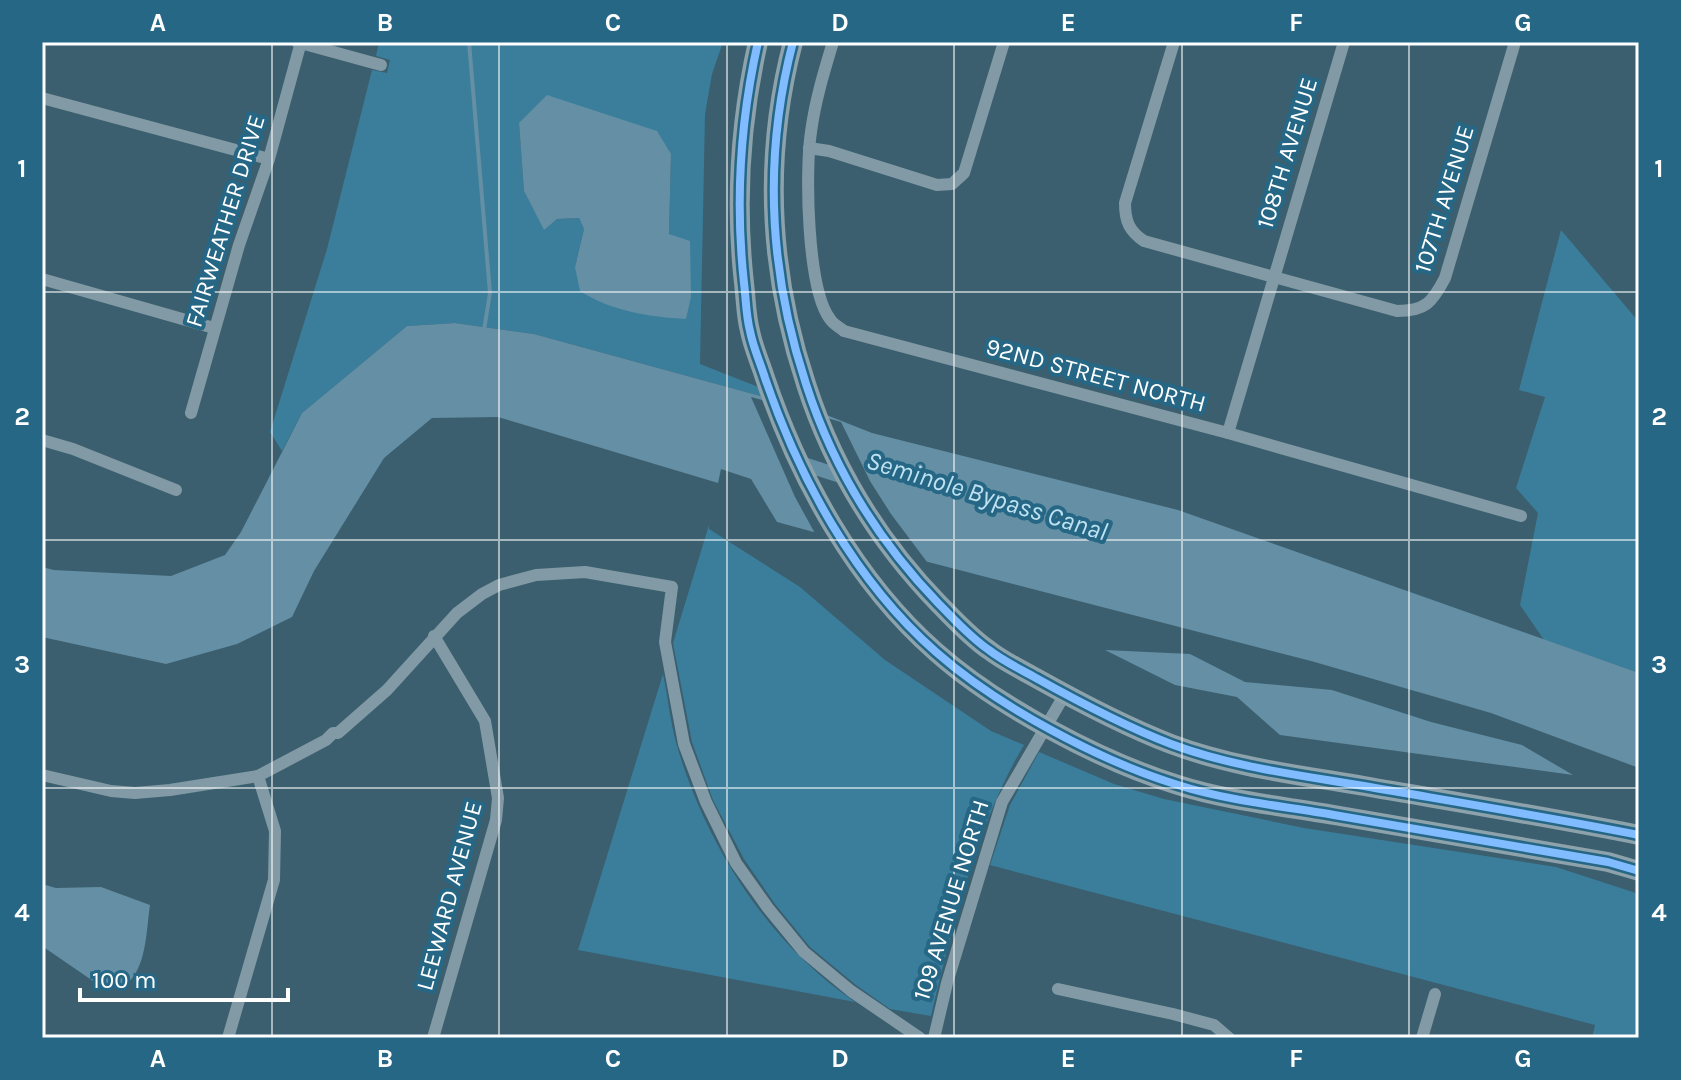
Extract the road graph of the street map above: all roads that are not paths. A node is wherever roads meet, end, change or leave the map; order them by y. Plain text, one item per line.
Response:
1 (299, 42) edge
2 (758, 42) edge
3 (793, 42) edge
4 (833, 42) edge
5 (1004, 42) edge
6 (1174, 42) edge
7 (1344, 42) edge
8 (1515, 42) edge
9 (381, 65) dead end
10 (42, 98) edge
11 (809, 148) junction
12 (269, 159) junction
13 (1273, 277) junction
14 (42, 279) edge
15 (214, 328) junction
16 (191, 413) dead end
17 (1228, 433) junction
18 (42, 440) edge
19 (176, 490) dead end
20 (1521, 516) dead end
21 (434, 636) junction
22 (1065, 694) junction
23 (1045, 726) junction
24 (42, 775) edge
25 (258, 776) junction
26 (1639, 835) edge
27 (1639, 871) edge
28 (1058, 989) dead end
29 (1435, 994) dead end
30 (228, 1038) edge
31 (433, 1038) edge
32 (920, 1038) edge
33 (934, 1038) edge
34 (1229, 1038) edge
35 (1422, 1038) edge

1 - 9 street
1 - 12 street, FAIRWEATHER DRIVE
2 - 23 main road
3 - 22 main road
4 - 11 street, 92ND STREET NORTH
5 - 11 street
6 - 13 street
7 - 13 street, 108TH AVENUE
8 - 13 street, 107TH AVENUE
10 - 12 street
11 - 17 street, 92ND STREET NORTH
12 - 15 street, FAIRWEATHER DRIVE
13 - 17 street, 108TH AVENUE
14 - 15 street
15 - 16 street, FAIRWEATHER DRIVE
17 - 20 street, 92ND STREET NORTH
18 - 19 street
21 - 25 street
21 - 31 street, LEEWARD AVENUE
21 - 32 street
22 - 23 street, 109 AVENUE NORTH
22 - 26 main road
23 - 27 main road
23 - 33 street, 109 AVENUE NORTH
24 - 25 street
25 - 30 street
28 - 34 street
29 - 35 street

